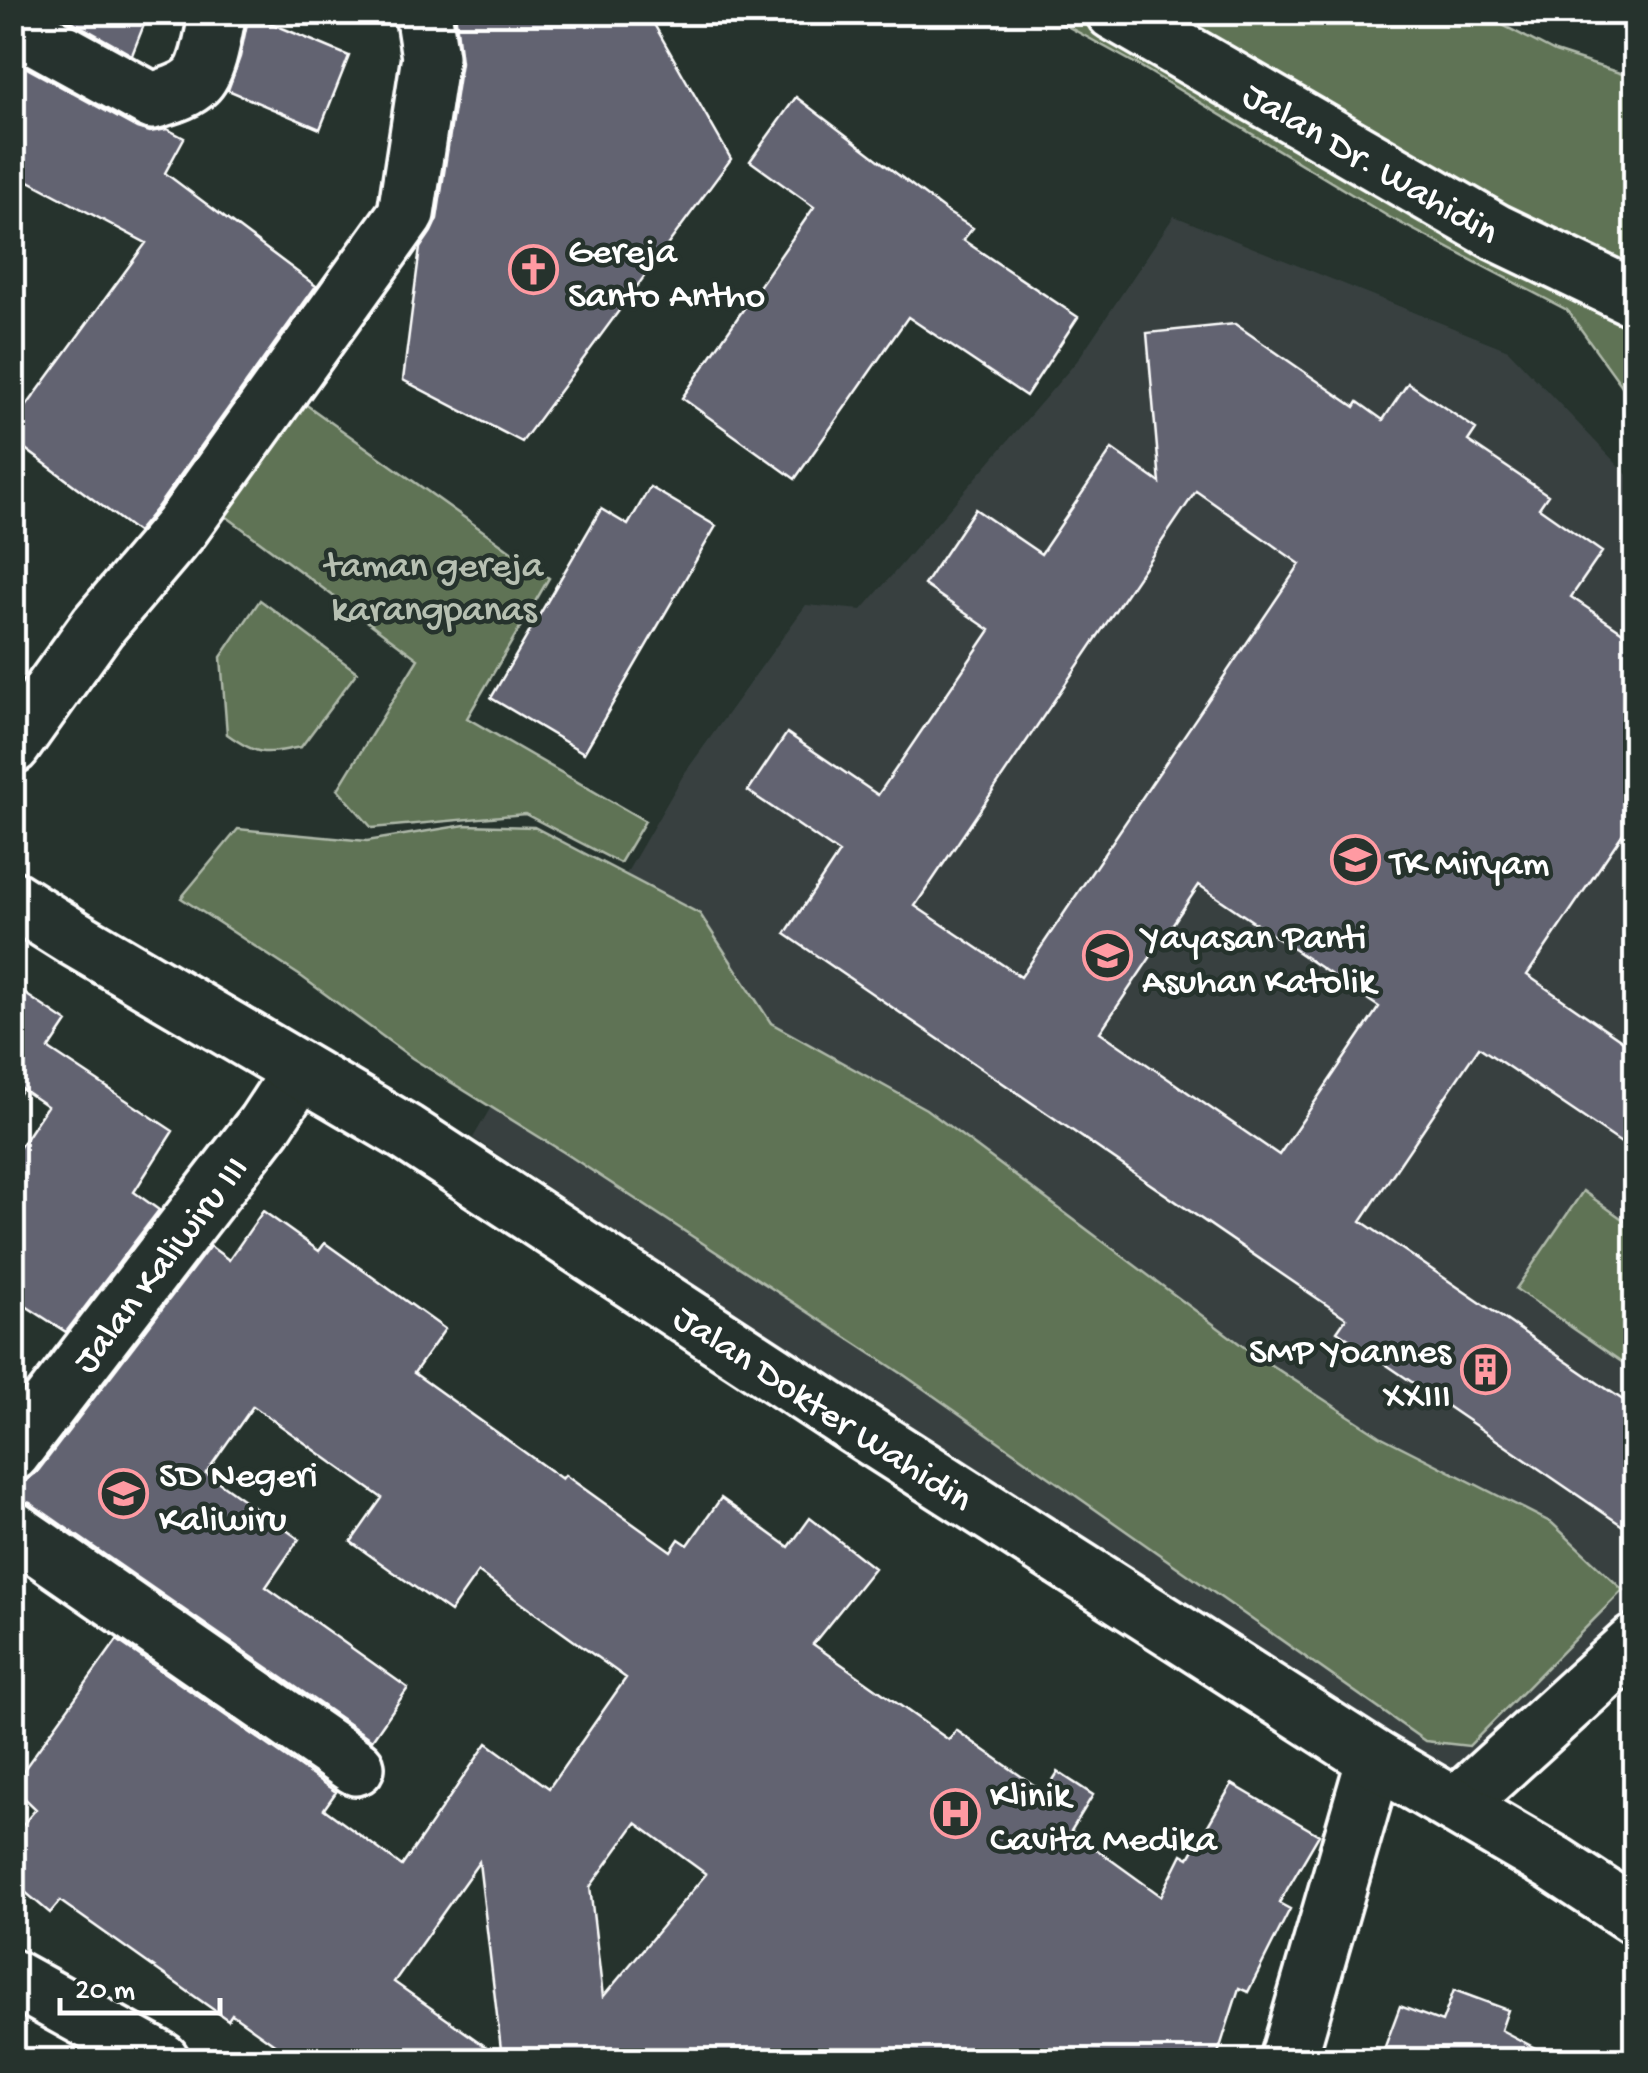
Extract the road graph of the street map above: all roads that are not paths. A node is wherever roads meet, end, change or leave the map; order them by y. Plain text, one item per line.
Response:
1 (218, 12) edge
2 (423, 12) edge
3 (1114, 12) edge
4 (12, 24) edge
5 (1636, 299) edge
6 (12, 746) edge
7 (12, 899) edge
8 (300, 1072) junction
9 (12, 1453) edge
10 (12, 1529) edge
11 (1636, 1642) edge
12 (1374, 1759) junction
13 (356, 1767) dead end
14 (1456, 1806) junction
15 (1636, 1917) edge
16 (12, 1978) edge
17 (161, 2060) edge
18 (1288, 2060) edge

1 - 4 main road
2 - 6 main road
3 - 5 main road, Jalan Dr. Wahidin
7 - 8 main road, Jalan Dokter Wahidin
8 - 9 main road, Jalan Kaliwiru III
8 - 12 main road, Jalan Dokter Wahidin
10 - 13 main road
11 - 14 main road
12 - 14 main road, Jalan Dokter Wahidin
12 - 18 main road
14 - 15 main road, Jalan Dokter Wahidin
16 - 17 main road

